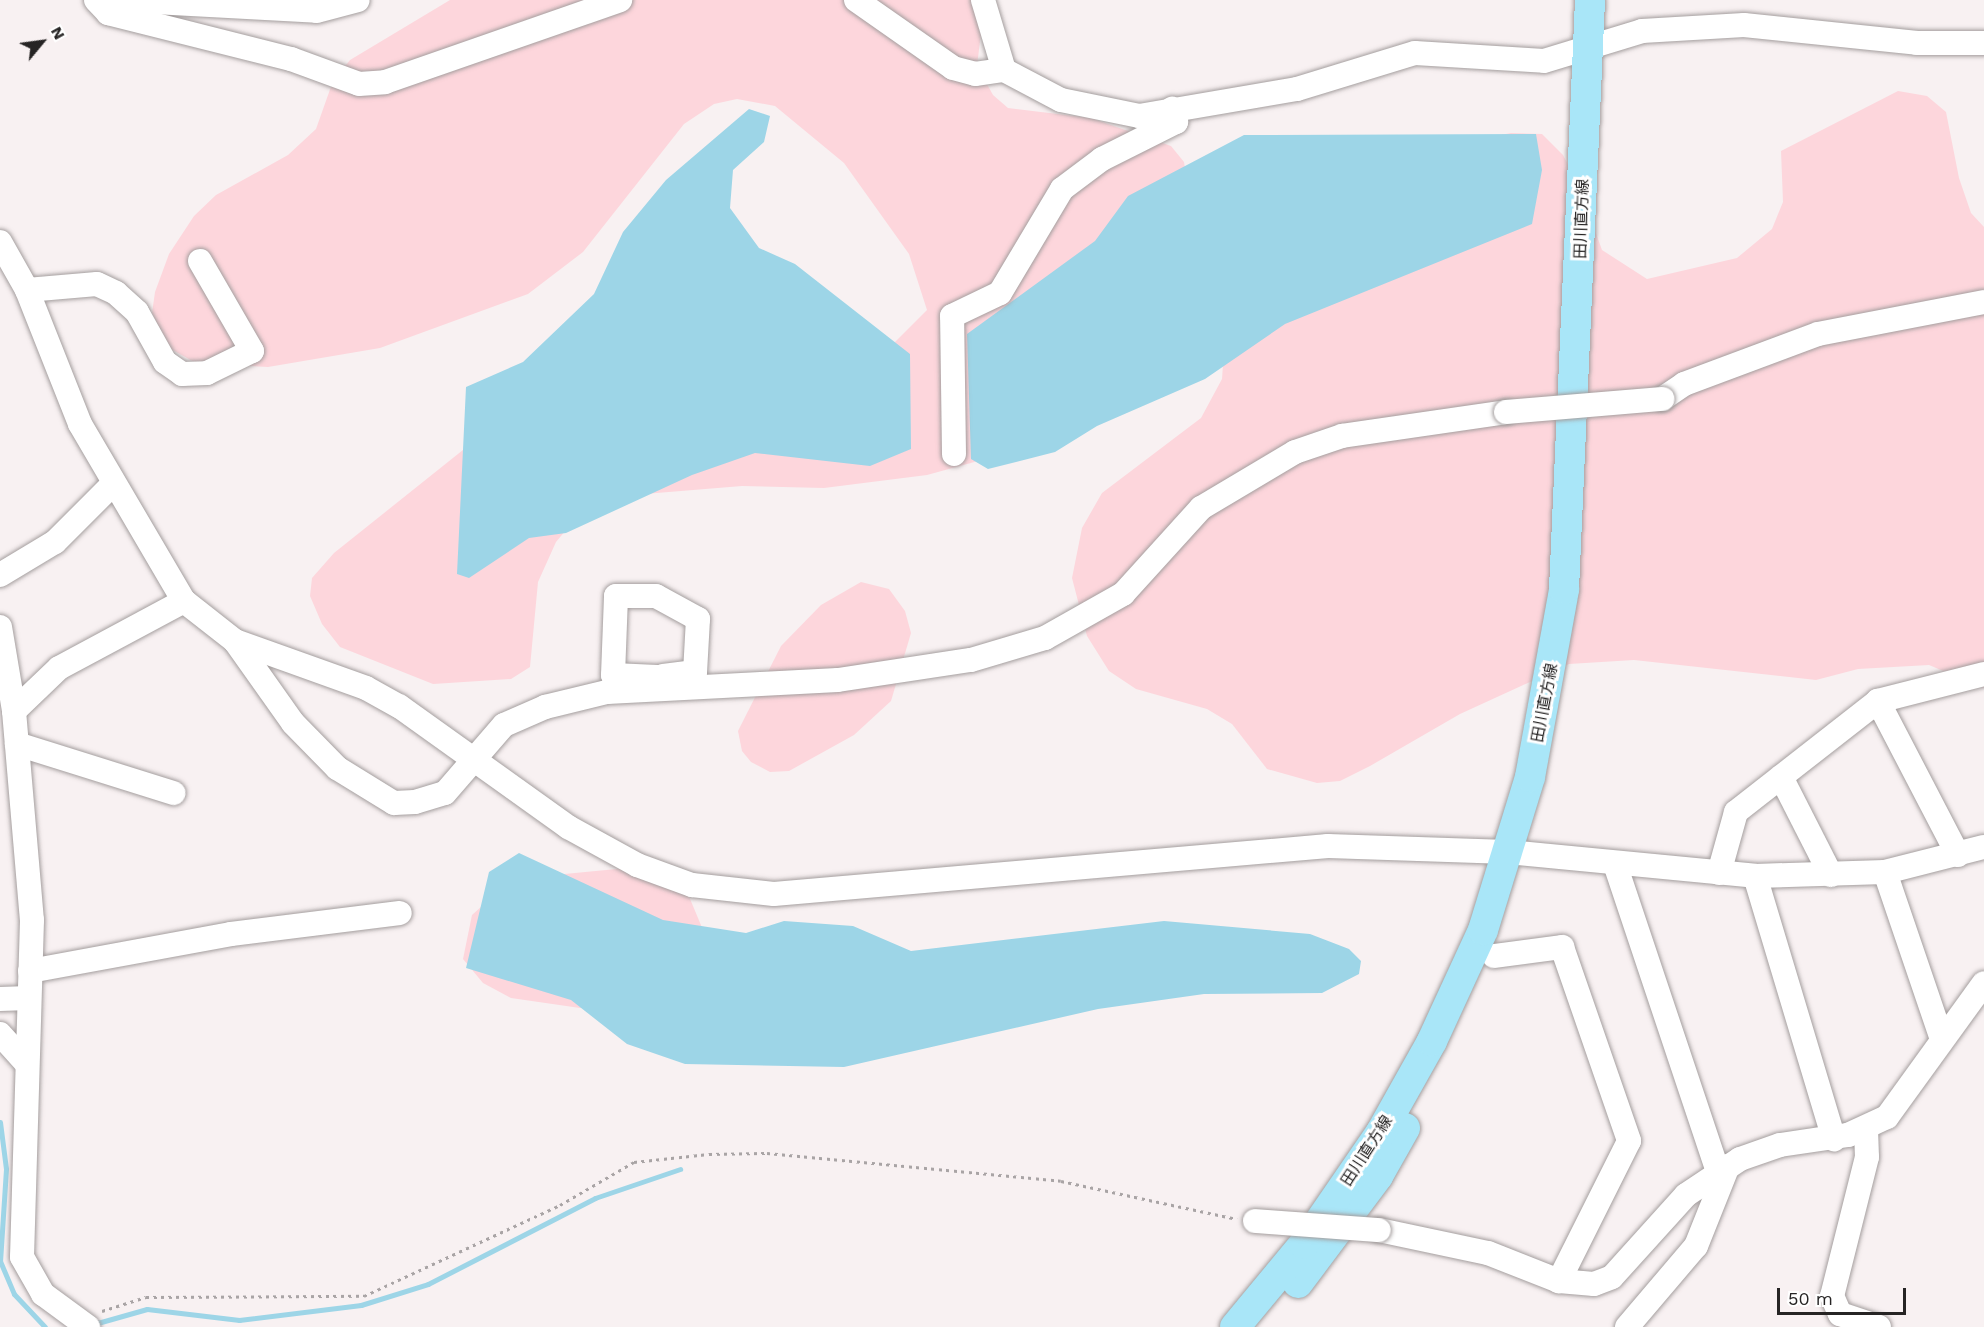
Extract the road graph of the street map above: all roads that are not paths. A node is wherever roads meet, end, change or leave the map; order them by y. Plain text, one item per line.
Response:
1 (96, 0) edge
2 (115, 0) edge
3 (358, 0) edge
4 (620, 0) edge
5 (856, 0) edge
6 (982, 0) edge
7 (1590, 0) edge
8 (1608, 0) edge
9 (1598, 41) junction
10 (1984, 43) edge
11 (1004, 70) junction
12 (1172, 109) junction
13 (0, 242) edge
14 (200, 261) dead end
15 (27, 290) junction
16 (1984, 302) edge
17 (954, 454) dead end
18 (113, 484) junction
19 (0, 575) edge
20 (184, 601) junction
21 (0, 627) edge
22 (235, 641) junction
23 (1984, 674) edge
24 (656, 683) junction
25 (1878, 701) junction
26 (14, 711) junction
27 (16, 744) junction
28 (474, 758) junction
29 (1781, 777) junction
30 (173, 793) dead end
31 (1984, 847) edge
32 (1517, 854) junction
33 (1959, 855) junction
34 (1615, 864) junction
35 (1885, 872) junction
36 (1719, 873) junction
37 (1755, 876) junction
38 (1831, 876) junction
39 (400, 913) dead end
40 (1494, 956) junction
41 (30, 971) junction
42 (1984, 983) edge
43 (29, 998) junction
44 (0, 999) edge
45 (0, 1034) edge
46 (1942, 1039) junction
47 (26, 1063) junction
48 (1866, 1129) junction
49 (1834, 1139) junction
50 (1723, 1169) junction
51 (1254, 1221) road end
52 (1558, 1281) junction
53 (67, 1322) edge
54 (1235, 1327) edge
55 (1262, 1327) edge
56 (1627, 1327) edge
57 (1879, 1327) edge

1 - 4 street
2 - 3 street
5 - 11 street
6 - 11 street
7 - 9 main road, 田川直方線
8 - 9 main road, 田川直方線
9 - 10 street
9 - 12 street
9 - 32 main road, 田川直方線
11 - 12 street
12 - 17 street
13 - 15 street
14 - 15 street
15 - 18 street
16 - 24 street, bridge
18 - 19 street
18 - 20 street
20 - 22 street
20 - 26 street
21 - 26 street
22 - 28 street
22 - 28 street
23 - 25 street
24 - 24 street
24 - 28 street
25 - 29 street
25 - 33 street
26 - 27 street
27 - 30 street
27 - 41 street
28 - 32 street
29 - 36 street
29 - 38 street
31 - 33 street
32 - 34 street
32 - 40 main road, 田川直方線
32 - 54 main road, 田川直方線
33 - 35 street
34 - 36 street
34 - 50 street
35 - 38 street
35 - 46 street
36 - 37 street
37 - 38 street
37 - 49 street
39 - 41 street
40 - 52 street
40 - 55 main road, 田川直方線
41 - 43 street
42 - 46 street
43 - 44 street
43 - 47 street
45 - 47 street
46 - 48 street
47 - 53 street
48 - 49 street
48 - 57 street
49 - 50 street
50 - 52 street
50 - 56 street
51 - 52 street, bridge

